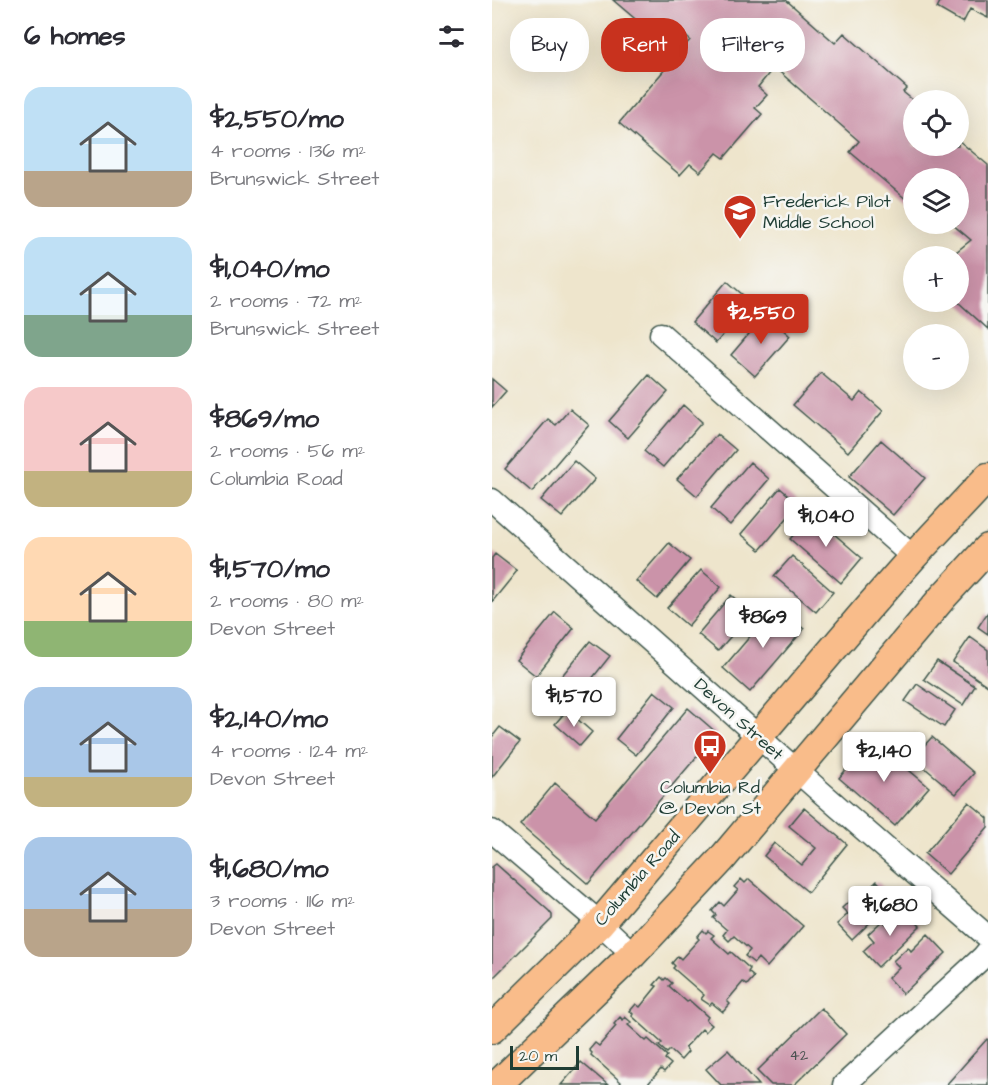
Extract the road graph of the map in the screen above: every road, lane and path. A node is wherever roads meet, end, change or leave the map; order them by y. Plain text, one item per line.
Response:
1 (661, 334) dead end
2 (988, 477) edge
3 (492, 500) edge
4 (988, 548) edge
5 (913, 557) junction
6 (758, 736) junction
7 (796, 770) junction
8 (492, 831) edge
9 (600, 922) junction
10 (988, 937) edge
11 (988, 951) edge
12 (633, 954) junction
13 (492, 1029) edge
14 (497, 1085) edge
15 (844, 1085) edge

1 - 5 street
2 - 5 main road, Columbia Road
3 - 6 street, Devon Street
4 - 7 main road
5 - 6 main road, Columbia Road
6 - 7 street, Devon Street
6 - 9 main road, Columbia Road
7 - 10 street, Devon Street
7 - 12 main road
8 - 9 street
9 - 12 street
9 - 13 main road, Columbia Road
11 - 15 street
12 - 14 main road

